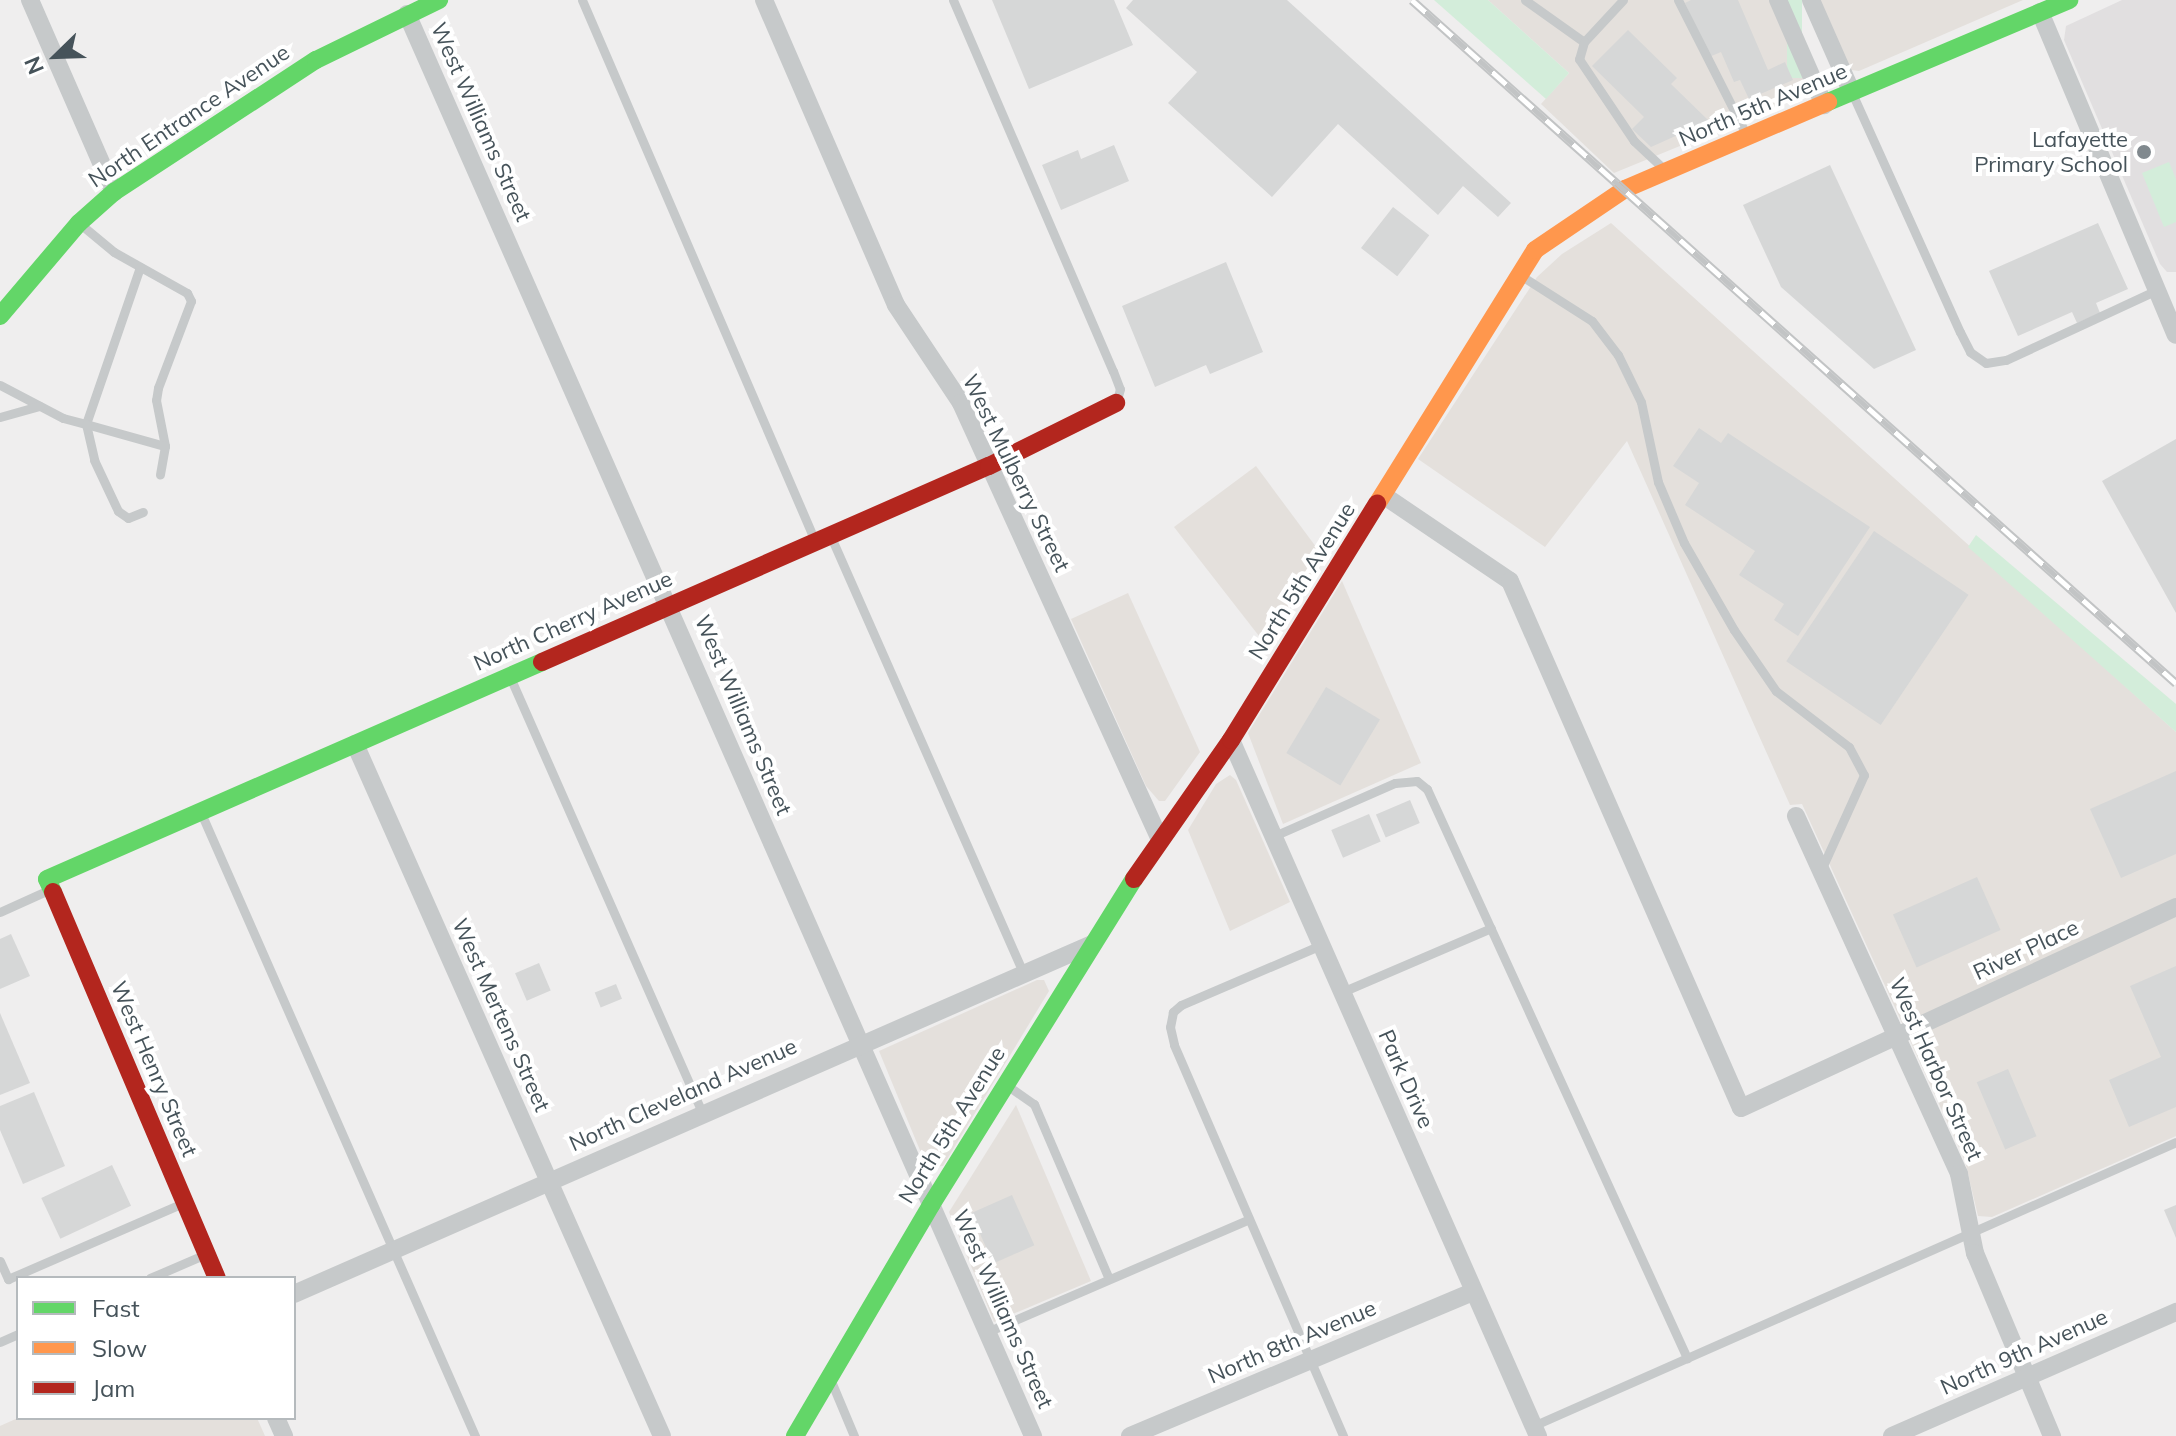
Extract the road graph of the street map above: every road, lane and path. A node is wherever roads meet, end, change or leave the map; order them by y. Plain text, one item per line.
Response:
1 (30, 0) edge
2 (582, 0) edge
3 (764, 0) edge
4 (953, 0) edge
5 (1525, 0) edge
6 (1623, 0) edge
7 (1678, 0) edge
8 (1778, 0) edge
9 (1811, 0) edge
10 (2069, 0) edge
11 (433, 1) edge
12 (2040, 12) junction
13 (407, 14) junction
14 (1584, 42) junction
15 (1852, 93) junction
16 (1824, 105) junction
17 (1748, 137) junction
18 (1667, 172) junction
19 (114, 192) junction
20 (79, 223) junction
21 (140, 267) junction
22 (1520, 275) junction
23 (2164, 291) edge
24 (0, 316) edge
25 (2176, 335) edge
26 (0, 385) edge
27 (1116, 403) joint
28 (39, 406) junction
29 (0, 417) edge
30 (86, 424) junction
31 (165, 446) junction
32 (989, 466) junction
33 (160, 475) dead end
34 (1383, 495) junction
35 (143, 512) dead end
36 (822, 538) junction
37 (669, 604) junction
38 (509, 675) junction
39 (1231, 740) junction
40 (355, 744) junction
41 (200, 812) junction
42 (1796, 816) dead end
43 (1274, 836) junction
44 (1160, 839) junction
45 (1821, 871) junction
46 (49, 884) junction
47 (2176, 907) edge
48 (0, 912) edge
49 (1491, 928) junction
50 (1092, 944) junction
51 (1321, 945) junction
52 (1023, 973) junction
53 (1342, 992) junction
54 (1895, 1037) junction
55 (858, 1044) junction
56 (1005, 1084) junction
57 (702, 1113) junction
58 (2176, 1142) edge
59 (548, 1181) junction
60 (185, 1202) junction
61 (931, 1205) junction
62 (1249, 1219) junction
63 (1970, 1233) junction
64 (394, 1250) junction
65 (206, 1254) junction
66 (0, 1261) edge
67 (155, 1276) edge
68 (216, 1276) edge
69 (1109, 1279) junction
70 (1473, 1292) junction
71 (296, 1293) edge
72 (2176, 1312) edge
73 (987, 1332) junction
74 (1687, 1358) junction
75 (1310, 1360) junction
76 (2028, 1377) junction
77 (829, 1378) junction
78 (1536, 1431) edge
79 (475, 1436) edge
80 (662, 1436) edge
81 (795, 1436) edge
82 (854, 1436) edge
83 (1033, 1436) edge
84 (1130, 1436) edge
85 (1343, 1436) edge
86 (1892, 1436) edge
87 (2052, 1436) edge

1 - 19 street
2 - 36 lane
3 - 32 street, West Mulberry Street
4 - 27 lane
5 - 14 lane
6 - 14 lane
7 - 17 lane
8 - 16 street
9 - 15 street
10 - 12 street, North 5th Avenue
11 - 13 street, North Entrance Avenue
12 - 15 street, North 5th Avenue
12 - 23 street
13 - 19 street, North Entrance Avenue
13 - 37 street, West Williams Street
14 - 18 lane
15 - 16 street, North 5th Avenue
15 - 23 lane
16 - 17 street, North 5th Avenue
17 - 18 street, North 5th Avenue
18 - 22 street, North 5th Avenue
19 - 20 street, North Entrance Avenue
20 - 21 lane
20 - 24 street, North Entrance Avenue
21 - 30 lane
21 - 31 lane
22 - 34 street, North 5th Avenue
22 - 45 lane
23 - 25 street
26 - 28 lane
27 - 32 street, North Cherry Avenue
28 - 29 lane
28 - 30 lane
30 - 31 lane
30 - 35 lane
31 - 33 lane
32 - 36 street, North Cherry Avenue
32 - 44 street, West Mulberry Street
34 - 39 street, North 5th Avenue
34 - 54 street, River Place
36 - 37 street, North Cherry Avenue
36 - 52 lane
37 - 38 street, North Cherry Avenue
37 - 55 street, West Williams Street
38 - 40 street, North Cherry Avenue
38 - 57 lane
39 - 43 street, Park Drive
39 - 44 street, North 5th Avenue
40 - 41 street, North Cherry Avenue
40 - 59 street, West Mertens Street
41 - 46 street, North Cherry Avenue
41 - 64 lane
42 - 45 street, West Harbor Street
43 - 49 lane
43 - 51 street, Park Drive
44 - 50 street, North 5th Avenue
45 - 54 street, West Harbor Street
46 - 48 lane
46 - 60 street, West Henry Street
47 - 54 street, River Place
49 - 53 lane
49 - 74 lane
50 - 52 street, North Cleveland Avenue
50 - 56 street, North 5th Avenue
51 - 53 street, Park Drive
51 - 62 lane
52 - 55 street, North Cleveland Avenue
53 - 70 street, Park Drive
54 - 63 street, West Harbor Street
55 - 57 street, North Cleveland Avenue
55 - 61 street, West Williams Street
56 - 61 street, North 5th Avenue
56 - 69 lane
57 - 59 street, North Cleveland Avenue
58 - 63 lane
59 - 64 street, North Cleveland Avenue
59 - 80 street, West Mertens Street
60 - 65 street, West Henry Street
60 - 66 lane
61 - 73 street, West Williams Street
61 - 77 street, North 5th Avenue
62 - 69 lane
62 - 75 lane
63 - 74 lane
63 - 76 street, West Harbor Street
64 - 71 street, North Cleveland Avenue
64 - 79 lane
65 - 67 lane
65 - 68 street, West Henry Street
69 - 73 lane
70 - 75 street, North 8th Avenue
70 - 78 street, Park Drive
72 - 76 street, North 9th Avenue
73 - 83 street, West Williams Street
74 - 78 lane
75 - 84 street, North 8th Avenue
75 - 85 lane
76 - 86 street, North 9th Avenue
76 - 87 street, West Harbor Street
77 - 81 street, North 5th Avenue
77 - 82 lane

